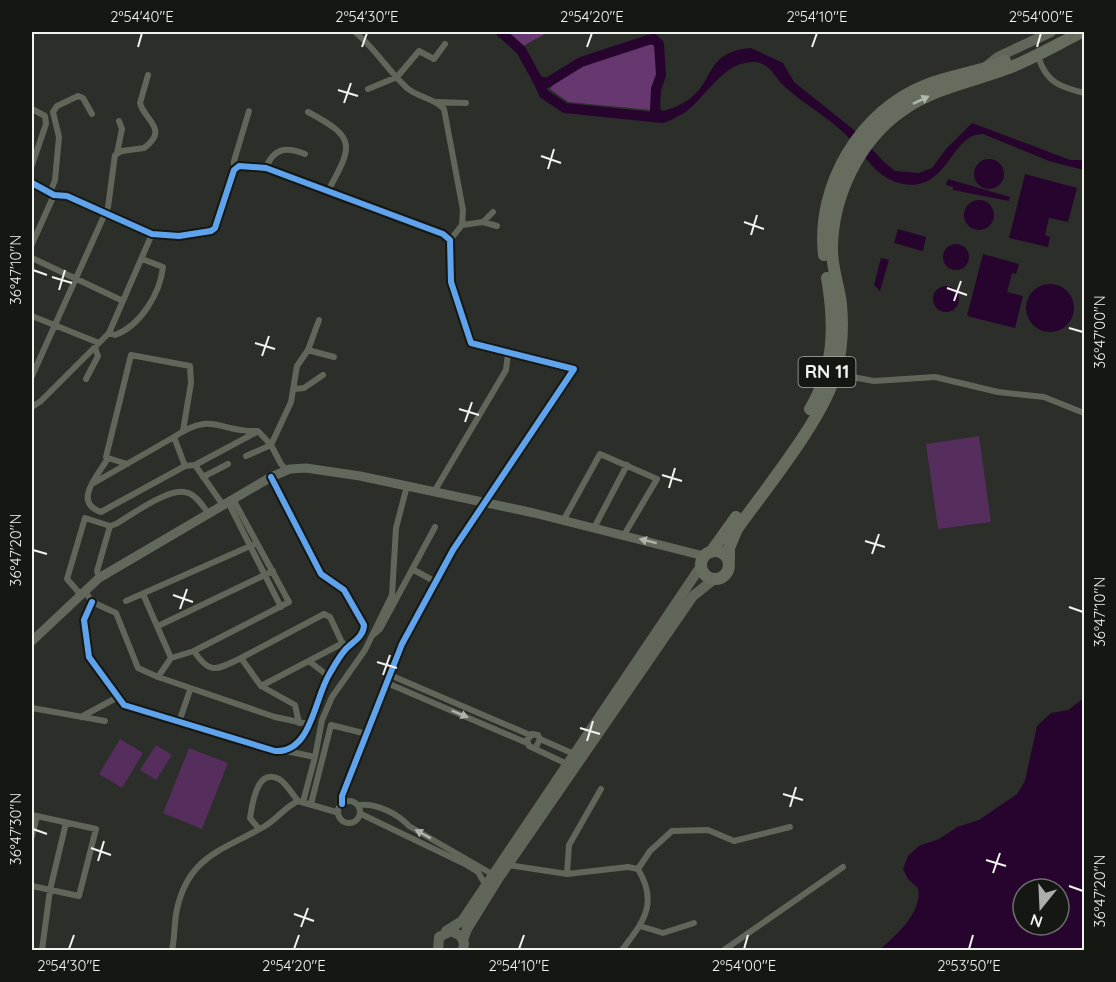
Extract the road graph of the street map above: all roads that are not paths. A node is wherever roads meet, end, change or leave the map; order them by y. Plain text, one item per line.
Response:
1 (355, 32) edge
2 (1051, 32) edge
3 (1069, 32) edge
4 (1082, 32) edge
5 (1084, 37) edge
6 (445, 44) dead end
7 (1039, 59) junction
8 (985, 67) junction
9 (1011, 67) junction
10 (148, 75) dead end
11 (397, 77) junction
12 (368, 89) dead end
13 (1084, 93) edge
14 (437, 102) junction
15 (466, 103) dead end
16 (32, 109) edge
17 (249, 111) dead end
18 (53, 112) junction
19 (308, 112) dead end
20 (92, 114) dead end
21 (45, 116) junction
22 (119, 121) dead end
23 (870, 130) junction
24 (117, 153) junction
25 (305, 154) dead end
26 (848, 163) junction
27 (32, 165) edge
28 (266, 168) junction
29 (234, 170) junction
30 (32, 183) edge
31 (328, 191) junction
32 (52, 194) junction
33 (493, 212) dead end
34 (104, 214) junction
35 (483, 222) junction
36 (462, 225) junction
37 (497, 226) dead end
38 (152, 234) junction
39 (450, 240) junction
40 (32, 244) edge
41 (32, 258) edge
42 (142, 259) junction
43 (74, 280) junction
44 (123, 301) junction
45 (32, 316) edge
46 (319, 320) dead end
47 (54, 325) junction
48 (109, 333) junction
49 (97, 346) junction
50 (308, 350) junction
51 (508, 353) junction
52 (334, 357) dead end
53 (836, 374) junction
54 (322, 375) dead end
55 (32, 376) edge
56 (86, 379) dead end
57 (295, 389) junction
58 (32, 407) edge
59 (1084, 413) edge
60 (258, 431) junction
61 (183, 432) junction
62 (174, 437) junction
63 (271, 445) junction
64 (246, 456) dead end
65 (108, 458) junction
66 (127, 464) junction
67 (228, 464) dead end
68 (195, 465) junction
69 (627, 465) junction
70 (185, 466) junction
71 (287, 470) junction
72 (203, 477) junction
73 (272, 477) junction
74 (88, 486) junction
75 (407, 486) junction
76 (434, 492) junction
77 (228, 502) junction
78 (487, 503) junction
79 (208, 513) junction
80 (563, 521) junction
81 (110, 526) junction
82 (435, 527) dead end
83 (594, 528) junction
84 (624, 535) junction
85 (254, 544) junction
86 (705, 558) junction
87 (729, 560) junction
88 (412, 569) junction
89 (273, 571) junction
90 (264, 576) junction
91 (99, 578) junction
92 (713, 580) junction
93 (436, 582) junction
94 (83, 593) junction
95 (143, 594) junction
96 (126, 601) dead end
97 (92, 602) junction
98 (280, 607) junction
99 (158, 626) junction
100 (372, 636) junction
101 (32, 641) edge
102 (344, 646) junction
103 (194, 651) junction
104 (171, 658) junction
105 (241, 658) junction
106 (309, 661) junction
107 (390, 675) junction
108 (328, 676) junction
109 (158, 677) junction
110 (387, 682) junction
111 (261, 686) junction
112 (190, 690) junction
113 (433, 693) junction
114 (118, 697) junction
115 (443, 706) junction
116 (32, 708) edge
117 (81, 717) junction
118 (105, 721) dead end
119 (179, 722) junction
120 (299, 723) junction
121 (308, 724) junction
122 (367, 734) junction
123 (530, 735) junction
124 (540, 739) junction
125 (527, 742) junction
126 (536, 747) junction
127 (286, 752) junction
128 (574, 754) junction
129 (315, 757) junction
130 (567, 764) junction
131 (601, 789) dead end
132 (301, 801) junction
133 (310, 804) junction
134 (342, 804) junction
135 (359, 805) junction
136 (336, 812) junction
137 (362, 814) junction
138 (34, 816) edge
139 (66, 823) junction
140 (790, 827) dead end
141 (260, 829) junction
142 (32, 836) edge
143 (508, 865) junction
144 (843, 867) dead end
145 (638, 869) junction
146 (567, 874) junction
147 (489, 879) junction
148 (32, 886) edge
149 (50, 890) junction
150 (694, 923) dead end
151 (640, 927) junction
152 (446, 931) junction
153 (464, 946) edge
154 (437, 949) edge
155 (42, 951) edge
156 (172, 951) edge
157 (622, 951) edge
158 (724, 951) edge

1 - 11 street
2 - 8 main road, RN 11
3 - 8 highway, RN 11
4 - 9 highway, RN 11
5 - 7 main road, RN 11
6 - 11 street
7 - 9 main road, RN 11
7 - 13 street
8 - 23 highway, RN 11
23 -> 9 highway, RN 11
10 - 24 street
11 - 12 street
11 - 14 street
14 - 15 street
14 - 36 street
16 - 21 street
17 - 29 street
18 - 20 street
18 - 21 street
18 - 32 street
19 - 31 street
21 - 27 street
22 - 24 street
23 - 26 highway, RN 11
24 - 34 street
25 - 28 street
26 - 53 highway, RN 11
26 - 86 highway, RN 11
28 - 29 street
28 - 31 street
29 - 38 street
30 - 32 street
31 - 39 street
32 - 34 street
32 - 40 street
33 - 35 street
34 - 38 street
34 - 43 street
35 - 36 street
35 - 37 street
36 - 39 street
38 - 42 street
39 - 51 street
41 - 43 street
42 - 44 street
42 - 48 street
43 - 44 street
43 - 47 street
44 - 48 street
45 - 47 street
46 - 50 street
47 - 49 street
47 - 55 street
48 - 49 street
49 - 56 street
49 - 58 street
50 - 52 street
50 - 57 street
51 - 76 street
51 - 78 street
53 - 59 street
53 - 87 highway, RN 11
54 - 57 street
57 - 63 street
60 - 61 street
60 - 63 street
60 - 68 street
61 - 62 street
61 - 65 street
62 - 66 street
62 - 70 street
63 - 64 street
63 - 71 street
65 - 66 street
65 - 74 street
66 - 74 street
67 - 72 street
68 - 70 street
68 - 72 street
69 - 80 street
69 - 83 street
69 - 84 street
70 - 74 street
71 - 73 main road
71 - 75 main road
72 - 77 street
73 - 77 main road
73 - 102 street
75 - 76 main road
75 - 100 street
76 - 78 main road
77 - 79 main road
77 - 85 street
78 - 80 main road
78 - 93 street
79 - 81 street
79 - 91 main road
80 - 83 main road
81 - 91 street
81 - 94 street
82 - 88 street
83 - 84 main road
86 -> 84 main road
85 - 89 street
85 - 90 street
85 - 95 street
86 - 87 highway
86 - 92 highway
86 - 128 main road, RN 11
87 - 92 highway
88 - 93 street
88 - 100 street
89 - 90 street
89 - 98 street
90 - 98 street
90 - 99 street
91 - 94 main road
92 - 143 main road
93 - 107 street
94 - 97 street
94 - 101 main road
95 - 96 street
95 - 99 street
97 - 109 street
97 - 114 street
98 - 103 street
99 - 104 street
100 - 129 street
102 - 105 street
102 - 106 street
102 - 108 street
103 - 104 street
103 - 105 street
104 - 109 street
105 - 111 street
106 - 108 street
106 - 111 street
107 - 110 street
107 - 113 street
108 - 121 street
109 - 112 street
110 - 115 street
110 - 122 street
111 - 120 street
112 - 119 street
112 - 120 street
113 - 115 street
113 - 123 street
114 - 117 street
114 - 119 street
115 -> 125 street
116 - 117 street
117 - 118 street
119 - 127 street
120 - 121 street
121 - 127 street
122 - 133 street
122 - 134 street
123 - 124 street
123 - 125 street
124 - 126 street
124 - 128 street
125 - 126 street
126 - 130 street
127 - 129 street
128 - 130 main road, RN 11
129 - 132 street
130 - 147 main road, RN 11
131 - 146 street
132 - 133 street
132 - 141 street
132 - 141 street
133 - 136 street
134 - 135 street
134 - 136 street
135 - 137 street
147 -> 135 street
136 - 137 street
137 - 147 street
138 - 139 street
138 - 142 street
139 - 149 street
139 - 149 street
140 - 145 street
141 - 156 street
143 - 146 street
143 - 153 main road
144 - 158 street
145 - 146 street
145 - 151 street
147 - 152 main road, RN 11
148 - 149 street
149 - 155 street
150 - 151 street
151 - 157 street
152 - 153 main road
152 - 154 main road

